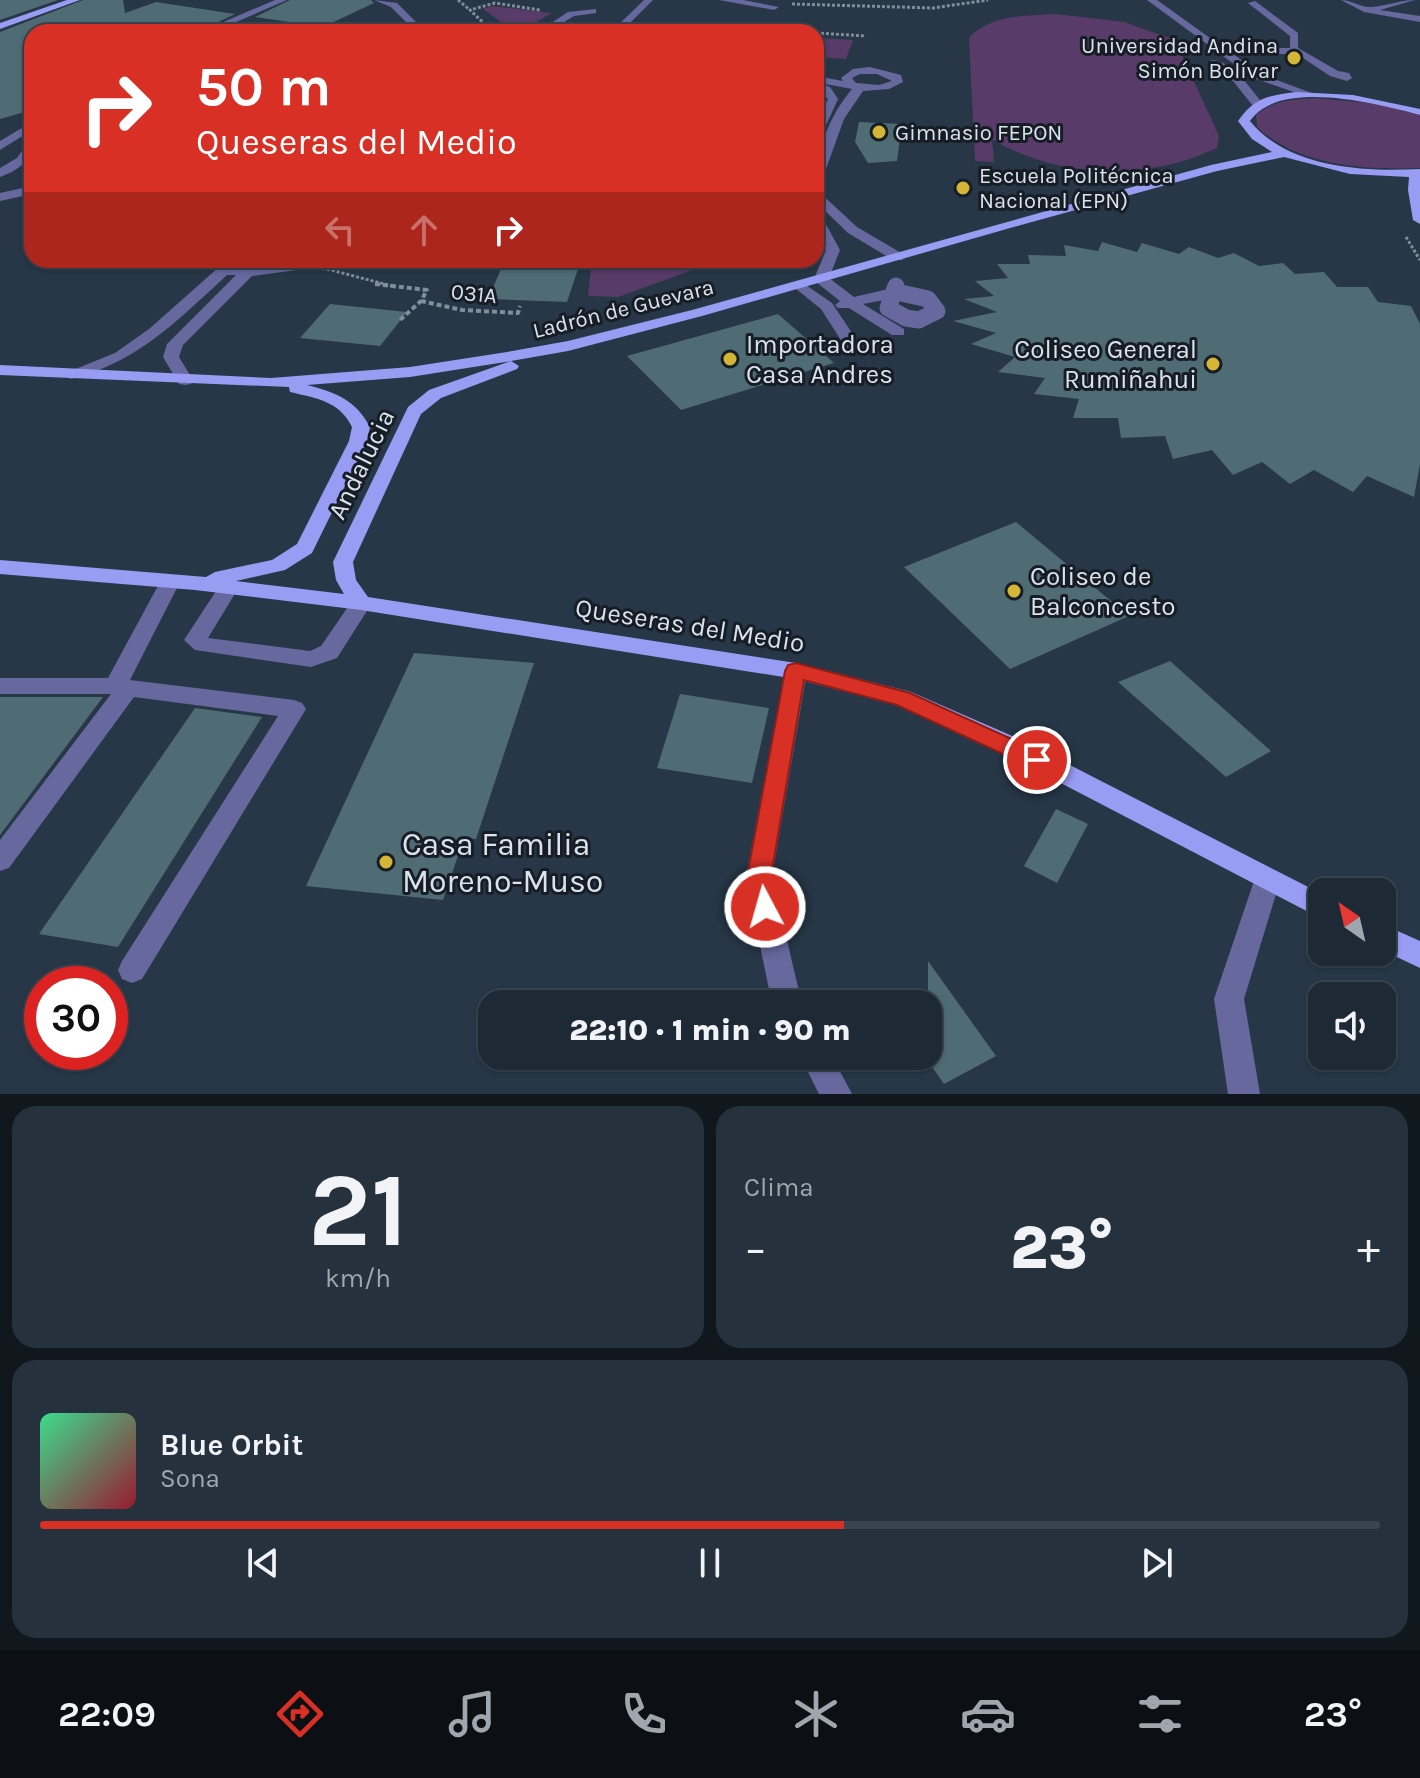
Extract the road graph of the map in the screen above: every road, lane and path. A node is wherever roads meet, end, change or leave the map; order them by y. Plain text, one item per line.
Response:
1 (43, 0) edge
2 (70, 0) edge
3 (76, 0) edge
4 (283, 0) edge
5 (378, 0) edge
6 (458, 0) edge
7 (649, 0) edge
8 (659, 0) edge
9 (723, 0) edge
10 (813, 0) edge
11 (988, 0) edge
12 (1345, 0) edge
13 (1411, 0) edge
14 (1252, 3) dead end
15 (1146, 4) edge
16 (779, 5) joint
17 (799, 6) junction
18 (52, 8) junction
19 (470, 10) dead end
20 (1367, 10) junction
21 (593, 11) dead end
22 (0, 14) edge
23 (1420, 19) edge
24 (637, 21) junction
25 (224, 24) edge
26 (413, 24) edge
27 (555, 24) edge
28 (624, 24) edge
29 (635, 24) edge
30 (673, 24) edge
31 (0, 26) edge
32 (1174, 32) dead end
33 (824, 33) edge
34 (866, 36) dead end
35 (1294, 47) junction
36 (1221, 50) junction
37 (1208, 57) dead end
38 (824, 80) edge
39 (824, 88) edge
40 (1312, 95) junction
41 (1420, 103) edge
42 (1257, 104) junction
43 (1392, 104) junction
44 (1420, 112) edge
45 (824, 118) edge
46 (24, 130) edge
47 (0, 146) edge
48 (824, 151) edge
49 (1285, 153) junction
50 (24, 157) edge
51 (0, 173) edge
52 (1418, 174) edge
53 (24, 192) edge
54 (0, 197) edge
55 (824, 204) edge
56 (1420, 220) edge
57 (1402, 227) dead end
58 (824, 234) edge
59 (891, 259) junction
60 (1420, 260) edge
61 (231, 268) edge
62 (327, 269) dead end
63 (821, 279) junction
64 (800, 285) junction
65 (421, 301) junction
66 (846, 305) junction
67 (520, 306) dead end
68 (400, 320) dead end
69 (898, 332) dead end
70 (142, 341) junction
71 (175, 344) junction
72 (852, 345) dead end
73 (568, 346) junction
74 (0, 370) edge
75 (71, 374) junction
76 (185, 380) junction
77 (271, 383) junction
78 (0, 567) edge
79 (170, 582) junction
80 (195, 583) junction
81 (229, 587) junction
82 (361, 603) junction
83 (796, 671) junction
84 (0, 686) edge
85 (121, 688) junction
86 (0, 860) edge
87 (1267, 881) junction
88 (1308, 900) edge
89 (132, 970) dead end
90 (782, 990) edge
91 (823, 1070) edge
92 (836, 1094) edge
93 (1244, 1094) edge

1 - 22 main road
2 - 18 main road
3 - 18 main road
4 - 25 street
5 - 26 street
6 - 19 path
7 - 28 street
8 - 24 street
9 - 16 street
10 - 17 path
11 - 17 path
12 - 20 street
13 - 20 street
14 - 35 street
15 - 32 street
15 - 36 street
16 - 17 path
18 - 31 main road
20 - 23 street
21 - 27 street
24 - 29 street
24 - 30 path
33 - 34 path
35 - 36 street
35 - 36 street
36 - 40 street
37 - 42 street
38 - 48 street
39 - 45 street
40 - 42 main road
40 - 43 main road
41 - 43 main road
42 - 49 main road
43 - 44 main road
46 - 47 street
49 - 52 main road
49 - 59 main road, Ladrón de Guevara
50 - 51 street
52 - 56 main road
53 - 54 street
55 - 59 street
57 - 60 path
58 - 63 street
59 - 63 main road, Ladrón de Guevara
59 - 66 street
61 - 70 street
61 - 71 street
62 - 65 path
63 - 64 main road, Ladrón de Guevara
63 - 66 street
64 - 72 street
64 - 73 main road, Ladrón de Guevara
65 - 67 path, 031A
65 - 68 path
66 - 69 street
70 - 71 street
70 - 75 street
71 - 76 street
73 - 77 main road, Ladrón de Guevara
73 - 82 main road, Andalucia
74 - 75 main road, Ladrón de Guevara
75 - 76 main road, Ladrón de Guevara
76 - 77 main road, Ladrón de Guevara
77 - 80 main road, Andalucia
78 - 79 main road, Queseras del Medio
79 - 80 main road, Queseras del Medio
79 - 85 street
80 - 81 main road, Queseras del Medio
81 - 82 main road, Queseras del Medio
81 - 82 street
82 - 83 main road, Queseras del Medio
83 - 87 main road, Queseras del Medio
83 - 90 street
84 - 85 street
85 - 86 street
85 - 89 street
87 - 88 main road, Queseras del Medio
87 - 93 street
91 - 92 street

